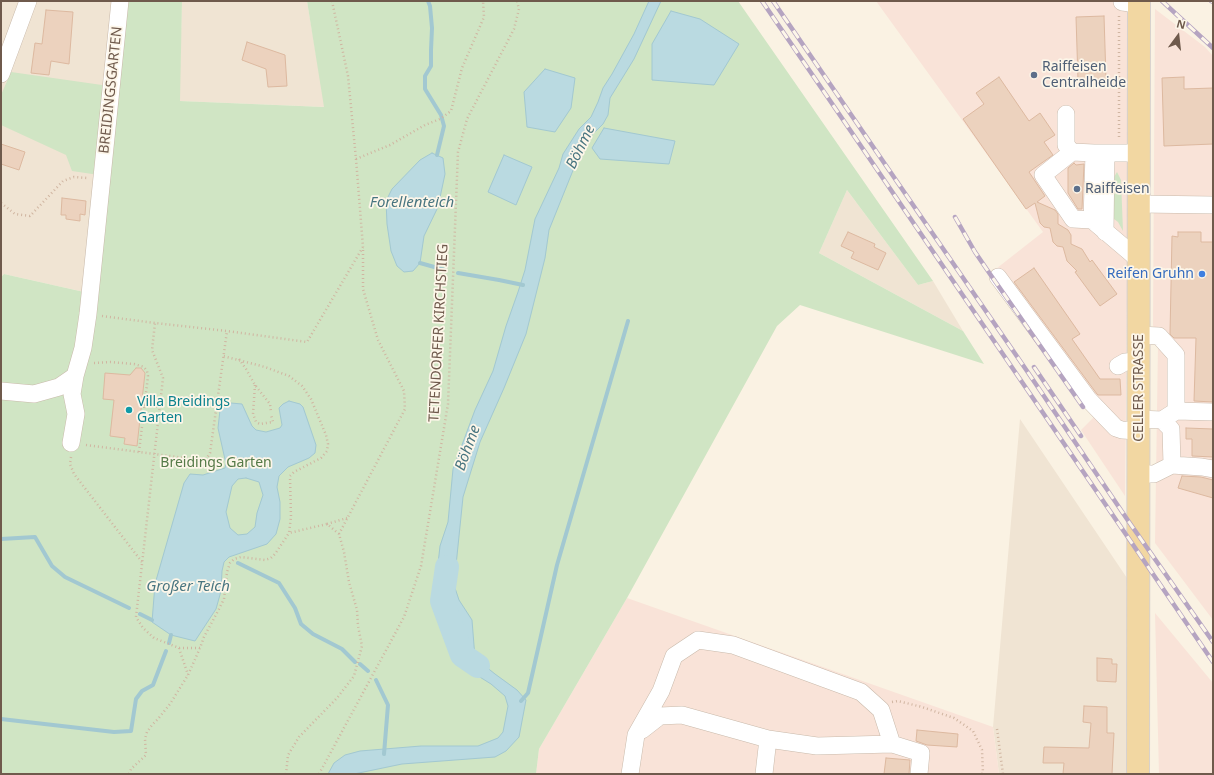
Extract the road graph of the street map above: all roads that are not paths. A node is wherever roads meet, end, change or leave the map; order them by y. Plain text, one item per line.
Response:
1 (28, 1) edge
2 (120, 1) edge
3 (1133, 3) edge
4 (1, 74) edge
5 (1066, 114) dead end
6 (1072, 152) junction
7 (1100, 153) junction
8 (1139, 153) junction
9 (1139, 204) junction
10 (1213, 205) edge
11 (1092, 220) junction
12 (1105, 232) junction
13 (1139, 260) junction
14 (998, 277) dead end
15 (1139, 335) junction
16 (77, 370) junction
17 (1, 391) edge
18 (1213, 412) edge
19 (1173, 423) junction
20 (1138, 425) junction
21 (71, 443) road end
22 (1172, 465) junction
23 (1213, 469) edge
24 (1138, 474) junction
25 (636, 735) junction
26 (768, 739) junction
27 (892, 744) junction
28 (630, 774) edge
29 (764, 774) edge
30 (920, 774) edge
31 (1138, 774) edge

1 - 4 street
2 - 16 street, BREIDINGSGARTEN
3 - 8 main road, CELLER STRASSE
5 - 6 street
6 - 7 street
6 - 11 street
7 - 8 street
7 - 11 street
7 - 12 street
8 - 9 main road, CELLER STRASSE
9 - 10 street
9 - 13 main road, CELLER STRASSE
11 - 12 street
12 - 13 street
13 - 15 main road, CELLER STRASSE
14 - 20 street
15 - 19 street
15 - 20 main road, CELLER STRASSE
16 - 17 street
16 - 21 street, BREIDINGSGARTEN
18 - 19 street
19 - 20 street
19 - 22 street
20 - 24 main road, CELLER STRASSE
22 - 23 street
22 - 24 street
24 - 31 main road, CELLER STRASSE
25 - 26 street
25 - 27 street
25 - 28 street
26 - 27 street
26 - 29 street
27 - 30 street

